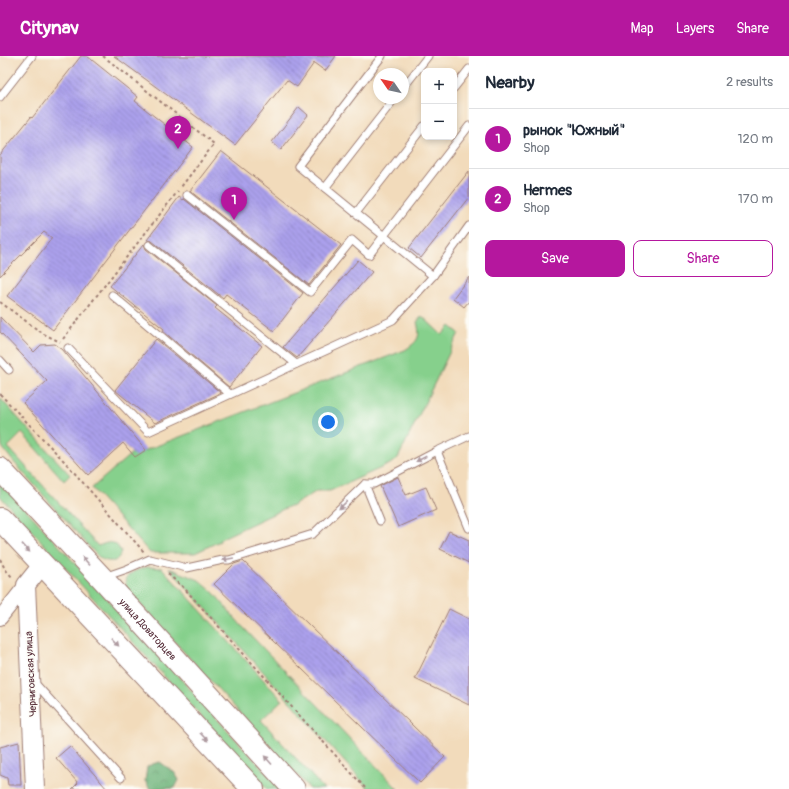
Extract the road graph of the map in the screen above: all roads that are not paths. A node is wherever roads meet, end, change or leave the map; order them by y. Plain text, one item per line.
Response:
1 (32, 56) edge
2 (382, 56) edge
3 (428, 56) edge
4 (469, 69) edge
5 (409, 80) edge
6 (457, 84) edge
7 (0, 97) edge
8 (390, 104) edge
9 (469, 126) edge
10 (421, 130) edge
11 (325, 188) junction
12 (187, 195) dead end
13 (356, 213) junction
14 (469, 226) edge
15 (383, 236) junction
16 (150, 246) dead end
17 (433, 276) junction
18 (112, 295) dead end
19 (68, 348) dead end
20 (0, 360) edge
21 (296, 364) junction
22 (9, 370) dead end
23 (230, 394) junction
24 (469, 436) edge
25 (437, 451) junction
26 (0, 469) edge
27 (365, 484) junction
28 (0, 519) edge
29 (380, 521) dead end
30 (469, 528) edge
31 (42, 565) junction
32 (101, 578) junction
33 (24, 587) junction
34 (0, 618) edge
35 (30, 677) junction
36 (120, 778) dead end
37 (35, 789) edge
38 (253, 789) edge
39 (294, 789) edge

1 - 7 lane
2 - 11 lane
3 - 5 lane
4 - 6 lane
8 - 11 lane
9 - 15 lane
10 - 13 lane
11 - 13 lane
12 - 15 lane
13 - 15 lane
14 - 17 lane
15 - 17 lane
16 - 21 lane
17 - 21 lane
18 - 23 lane
19 - 23 lane
20 - 22 lane
21 - 23 lane
24 - 25 lane
25 -> 27 lane
25 - 30 lane
32 -> 26 main road, улица Доваторцев
27 - 29 lane
27 -> 32 lane
28 -> 31 main road
31 - 33 street
31 -> 38 main road
39 -> 32 main road, улица Доваторцев
33 - 34 street
33 - 35 street, Черниговская улица
35 - 36 lane
35 - 37 street, Черниговская улица

